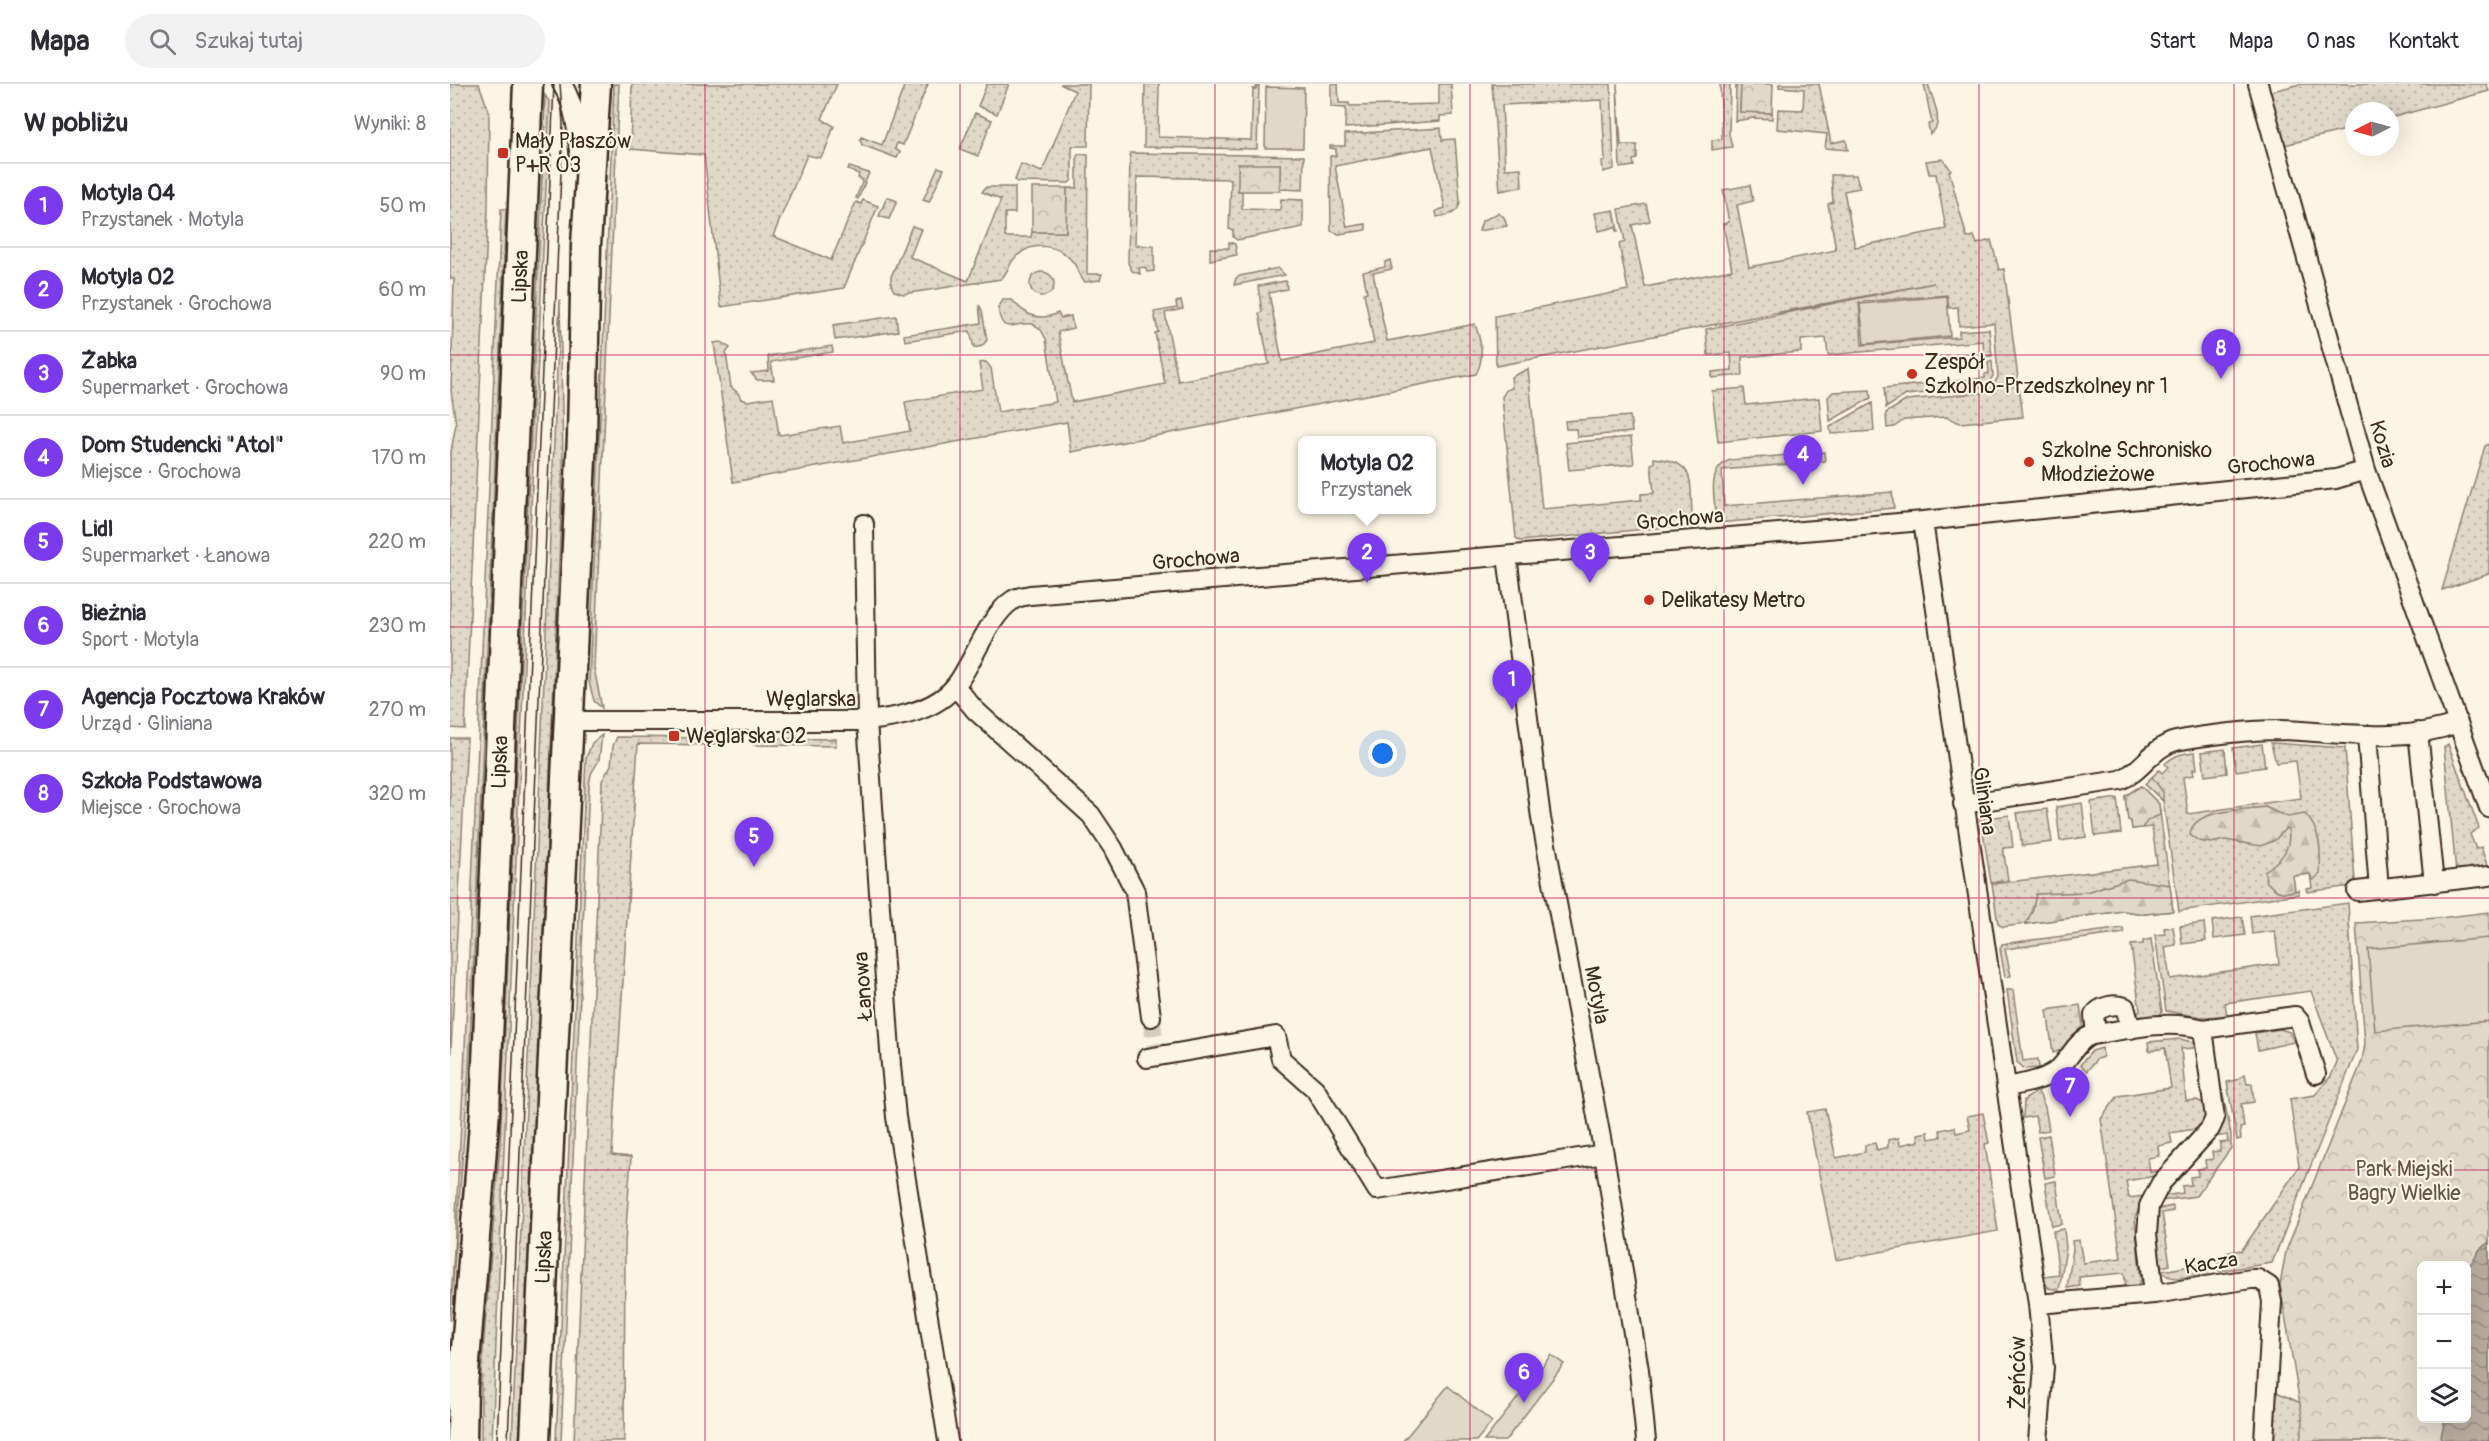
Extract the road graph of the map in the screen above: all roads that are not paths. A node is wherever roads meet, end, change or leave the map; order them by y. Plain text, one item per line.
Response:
1 (528, 84) edge
2 (562, 84) edge
3 (597, 84) edge
4 (2258, 84) edge
5 (586, 245) junction
6 (2366, 470) junction
7 (1923, 521) junction
8 (864, 524) dead end
9 (1506, 556) junction
10 (1001, 610) joint
11 (955, 686) junction
12 (569, 721) junction
13 (867, 722) junction
14 (2458, 723) junction
15 (2418, 732) junction
16 (2367, 735) junction
17 (1963, 804) junction
18 (2489, 808) edge
19 (2489, 876) edge
20 (2434, 883) junction
21 (2379, 889) junction
22 (2357, 891) dead end
23 (1151, 1017) tunnel mouth
24 (2131, 1029) junction
25 (2203, 1029) junction
26 (2096, 1034) junction
27 (1154, 1055) dead end
28 (2316, 1074) dead end
29 (2006, 1087) junction
30 (1604, 1154) junction
31 (2154, 1294) junction
32 (2038, 1304) junction
33 (462, 1441) edge
34 (535, 1441) edge
35 (948, 1441) edge
36 (1646, 1441) edge
37 (2038, 1441) edge
38 (2264, 1441) edge

1 - 33 main road, Lipska
2 - 5 street, Lipska
3 - 5 main road, Lipska
4 - 6 street, Kozia
5 - 12 main road, Lipska
6 - 7 street, Grochowa
6 - 14 street, Kozia
7 - 9 street, Grochowa
7 - 17 street, Gliniana
8 - 13 street, Łanowa
9 - 10 street, Grochowa
9 - 30 street, Motyla
10 - 11 street, Węglarska
11 - 13 street, Węglarska
11 - 23 street
12 - 13 street, Węglarska
12 - 34 main road, Lipska
13 - 35 street, Łanowa
14 - 15 street
14 - 18 street, Kozia
15 - 16 street
15 - 20 street
16 - 17 street
16 - 21 street
17 - 29 street, Gliniana
19 - 20 street
20 - 21 street
21 - 22 street
24 - 25 street
24 - 26 street
24 - 26 street
25 - 28 street
25 - 31 street
26 - 29 street
27 - 30 street
29 - 32 street, Gliniana
30 - 36 street, Motyla
31 - 32 street, Kacza
31 - 38 street, Kacza
32 - 37 street, Żeńców

